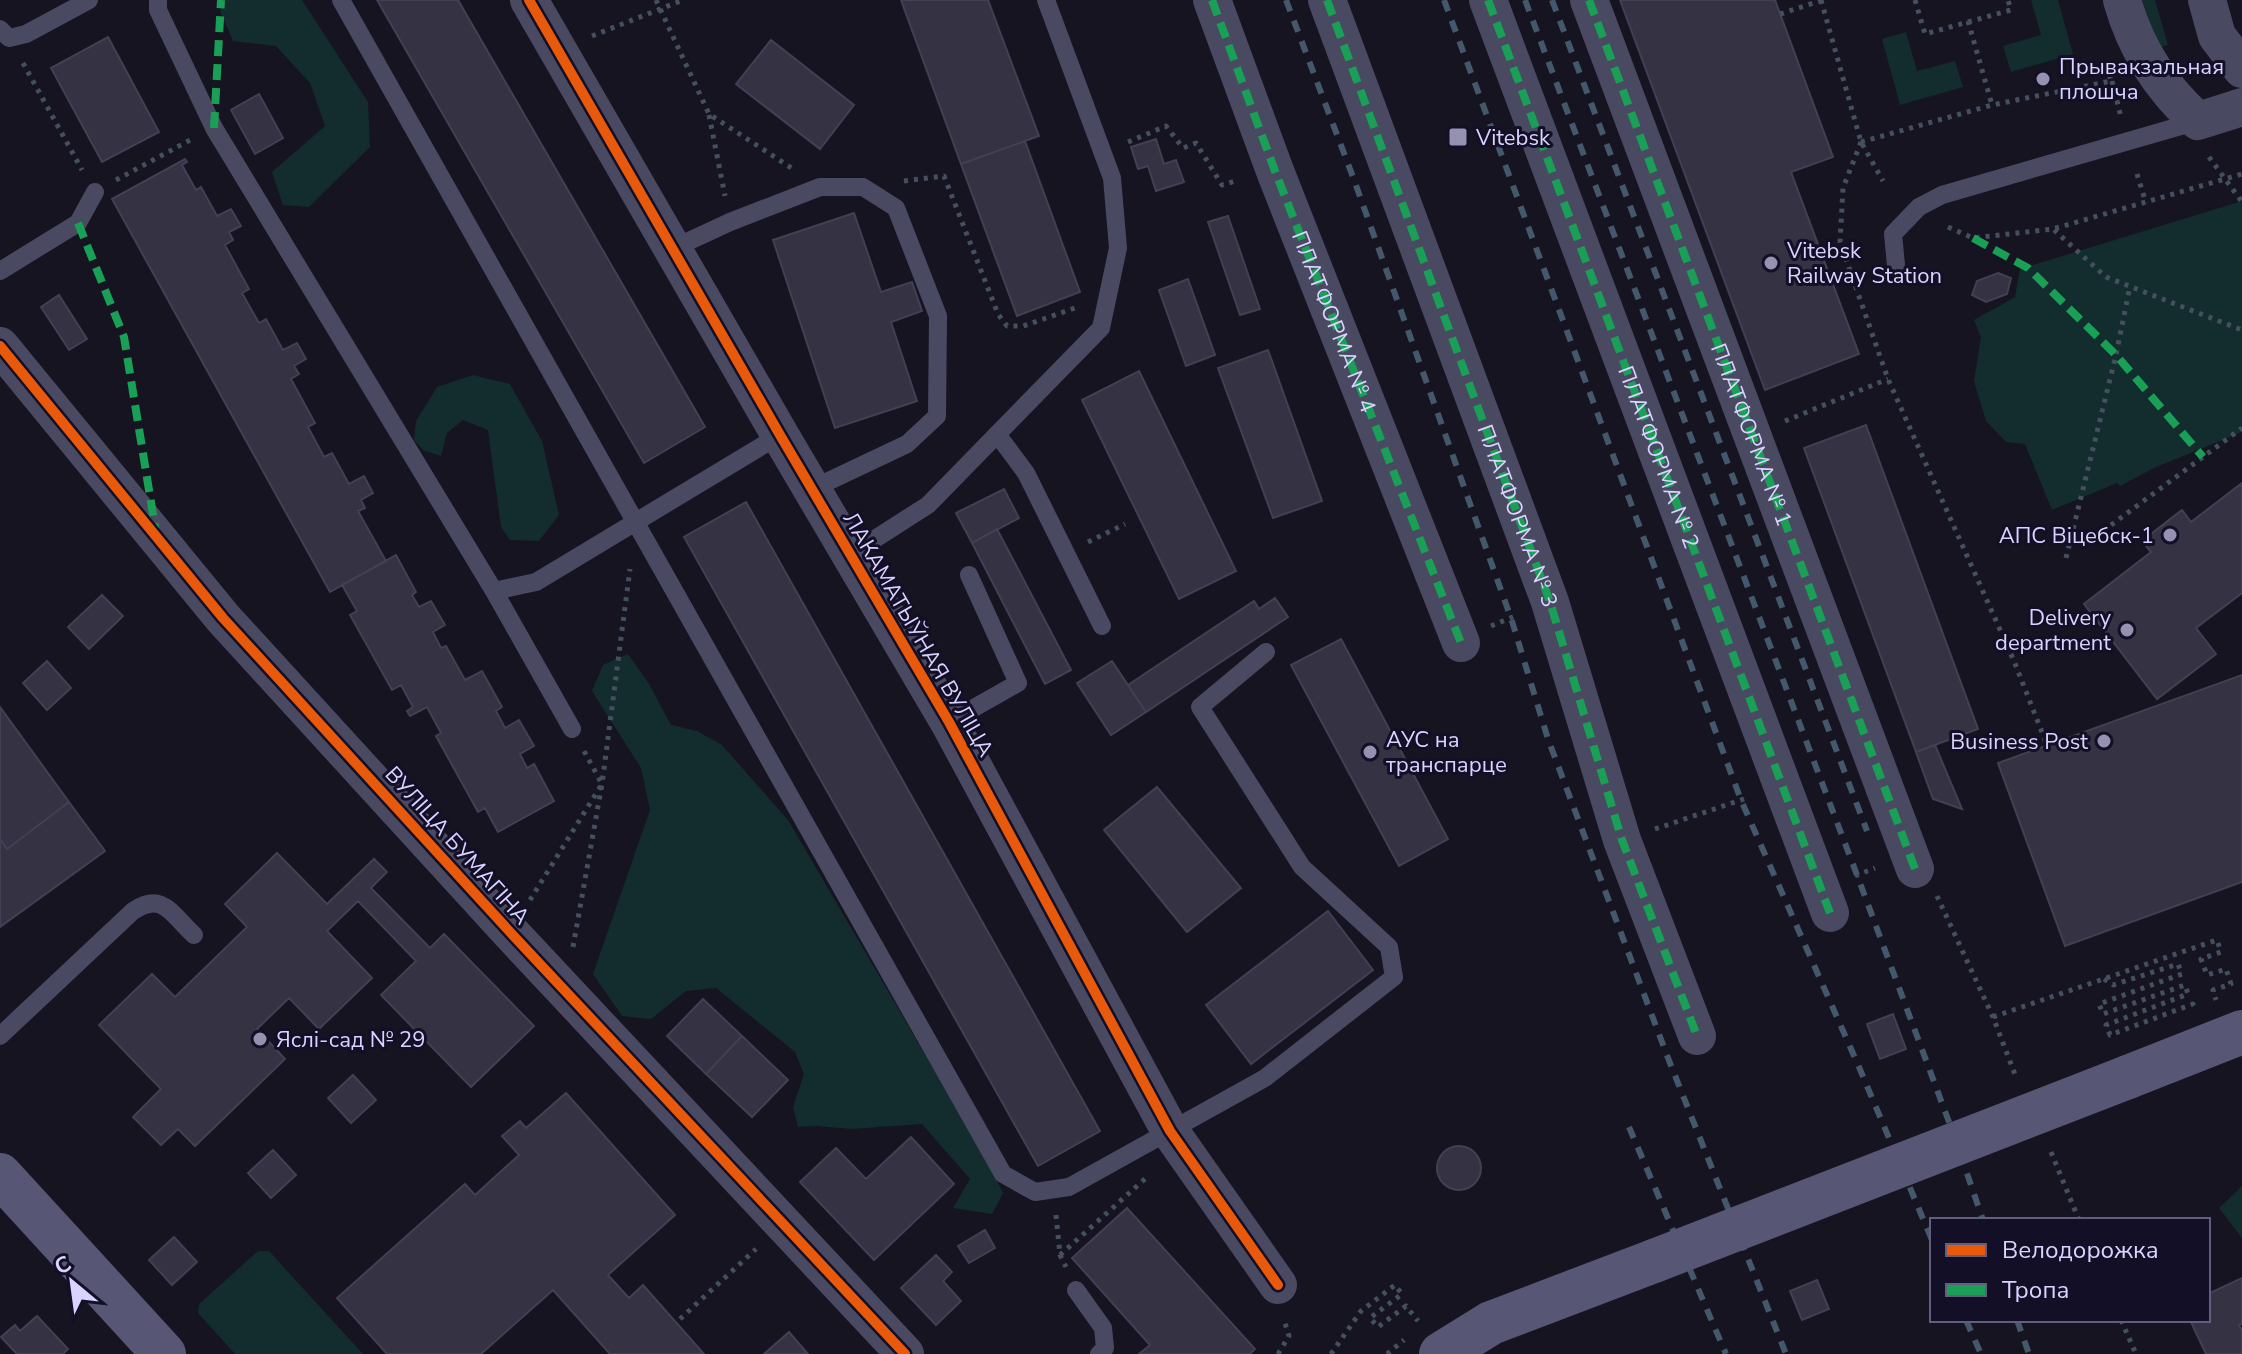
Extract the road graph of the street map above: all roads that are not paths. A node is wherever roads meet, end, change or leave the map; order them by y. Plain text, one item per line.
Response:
1 (89, 0) edge
2 (158, 0) edge
3 (341, 0) edge
4 (529, 0) edge
5 (1046, 0) edge
6 (1212, 0) edge
7 (1327, 0) edge
8 (1488, 0) edge
9 (1589, 0) edge
10 (2122, 0) edge
11 (2207, 0) edge
12 (4, 33) edge
13 (2242, 69) edge
14 (2242, 107) edge
15 (2202, 137) junction
16 (95, 192) road end
17 (672, 249) junction
18 (1896, 265) dead end
19 (0, 271) edge
20 (0, 346) edge
21 (997, 434) junction
22 (780, 435) junction
23 (812, 489) junction
24 (636, 524) junction
25 (850, 555) junction
26 (969, 575) dead end
27 (494, 591) junction
28 (1102, 626) dead end
29 (1460, 639) road end
30 (1266, 652) dead end
31 (949, 722) junction
32 (572, 729) road end
33 (1913, 863) road end
34 (1825, 901) road end
35 (194, 935) dead end
36 (2231, 1020) edge
37 (0, 1036) edge
38 (1697, 1036) dead end
39 (1170, 1131) junction
40 (0, 1175) edge
41 (1278, 1285) dead end
42 (1076, 1290) road end
43 (1431, 1339) edge
44 (164, 1354) edge
45 (905, 1354) edge
46 (1099, 1354) edge

1 - 12 lane
2 - 27 lane
3 - 24 lane
4 - 17 street, ЛАКАМАТЫЎНАЯ ВУЛІЦА
5 - 21 lane
6 - 29 street, ПЛАТФОРМА № 4
7 - 38 street, ПЛАТФОРМА № 3
8 - 34 street, ПЛАТФОРМА № 2
9 - 33 street, ПЛАТФОРМА № 1
10 - 15 street
11 - 13 street
14 - 15 street
15 - 18 lane
16 - 19 lane
17 - 22 street, ЛАКАМАТЫЎНАЯ ВУЛІЦА
17 - 23 lane
20 - 45 street, ВУЛІЦА БУМАГІНА
21 - 25 lane
21 - 28 lane
22 - 23 street, ЛАКАМАТЫЎНАЯ ВУЛІЦА
22 - 24 lane
23 - 25 street, ЛАКАМАТЫЎНАЯ ВУЛІЦА
24 - 27 lane
24 - 39 lane
25 - 31 street, ЛАКАМАТЫЎНАЯ ВУЛІЦА
26 - 31 lane
27 - 32 lane
30 - 39 lane
31 - 39 street, ЛАКАМАТЫЎНАЯ ВУЛІЦА
35 - 37 lane
36 - 43 main road, bridge
39 - 41 street, ЛАКАМАТЫЎНАЯ ВУЛІЦА
40 - 44 main road
42 - 46 lane

